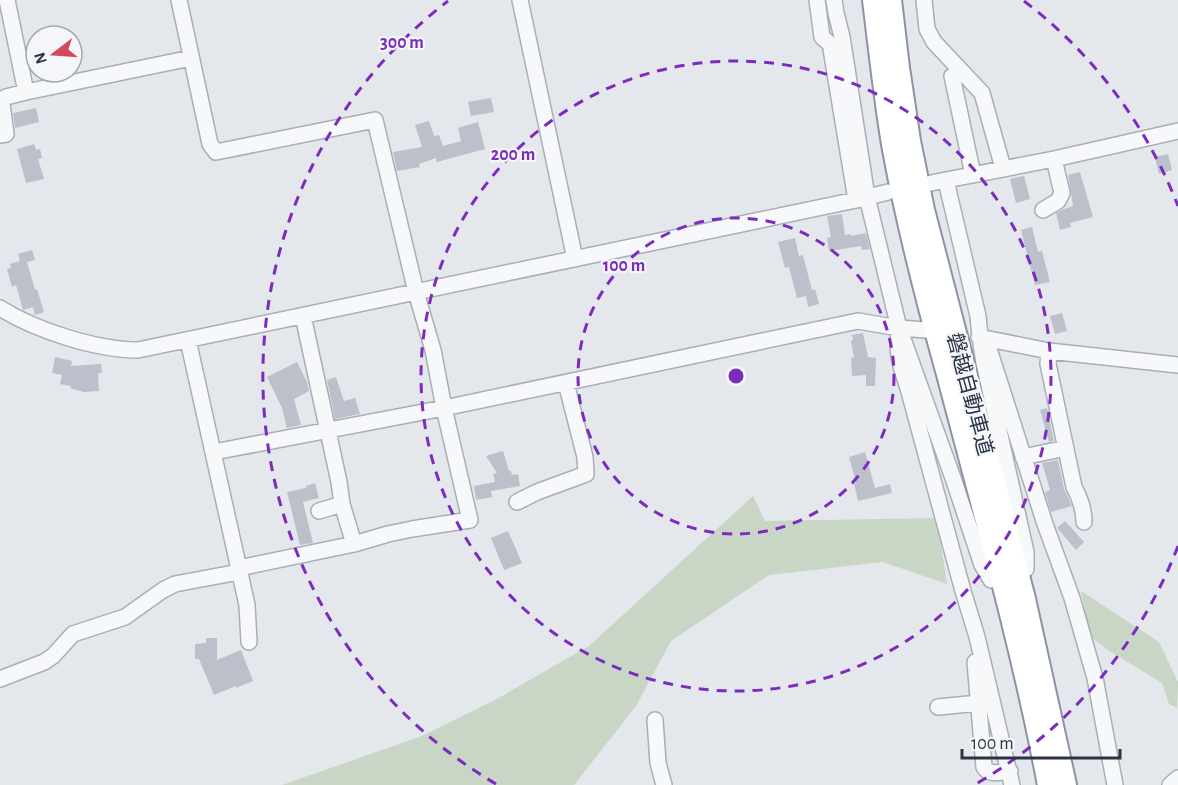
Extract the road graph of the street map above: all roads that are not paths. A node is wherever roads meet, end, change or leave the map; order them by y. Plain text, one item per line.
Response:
1 (7, 0) edge
2 (179, 0) edge
3 (520, 0) edge
4 (817, 0) edge
5 (834, 0) edge
6 (874, 0) edge
7 (890, 0) edge
8 (924, 0) edge
9 (191, 58) junction
10 (952, 76) dead end
11 (26, 92) junction
12 (1178, 132) edge
13 (0, 135) edge
14 (1054, 159) junction
15 (1003, 168) junction
16 (973, 175) junction
17 (946, 181) junction
18 (931, 183) dead end
19 (888, 192) dead end
20 (861, 199) junction
21 (1043, 210) dead end
22 (575, 259) junction
23 (416, 292) junction
24 (0, 308) edge
25 (303, 316) junction
26 (899, 328) junction
27 (926, 330) dead end
28 (963, 335) dead end
29 (980, 337) junction
30 (188, 340) junction
31 (1049, 351) junction
32 (1178, 365) edge
33 (566, 383) junction
34 (444, 408) junction
35 (328, 431) junction
36 (1066, 448) junction
37 (214, 452) junction
38 (1023, 457) junction
39 (517, 502) dead end
40 (342, 504) junction
41 (319, 511) dead end
42 (1084, 522) dead end
43 (354, 544) junction
44 (1026, 569) dead end
45 (239, 572) junction
46 (991, 580) dead end
47 (249, 642) dead end
48 (0, 679) edge
49 (985, 702) junction
50 (939, 707) dead end
51 (655, 720) dead end
52 (1011, 778) edge
53 (1178, 778) edge
54 (664, 785) edge
55 (1049, 785) edge
56 (1065, 785) edge
57 (1115, 785) edge
58 (1170, 785) edge

1 - 11 street
2 - 9 street
3 - 22 street
4 - 20 street
5 - 20 street
6 - 55 highway, 磐越自動車道
7 - 56 highway, 磐越自動車道
8 - 15 street
9 - 11 street
9 - 23 street
10 - 16 street
11 - 13 street
12 - 14 street
14 - 15 street
14 - 21 street
15 - 16 street
16 - 17 street
17 - 18 street
17 - 29 street
19 - 20 street
20 - 22 street
20 - 26 street
22 - 23 street
23 - 25 street
23 - 34 street
24 - 30 street
25 - 30 street
25 - 35 street
26 - 27 street
26 - 33 street
26 - 46 street
26 - 49 street
28 - 29 street
29 - 31 street
29 - 38 street
29 - 44 street
30 - 37 street
31 - 32 street
31 - 36 street
33 - 34 street
33 - 39 street
34 - 35 street
34 - 43 street
35 - 37 street
35 - 40 street
36 - 38 street
36 - 42 street
37 - 45 street
38 - 57 street
40 - 41 street
40 - 43 street
43 - 45 street
45 - 47 street
45 - 48 street
49 - 50 street
49 - 52 street
49 - 52 street
51 - 54 street
53 - 58 street

